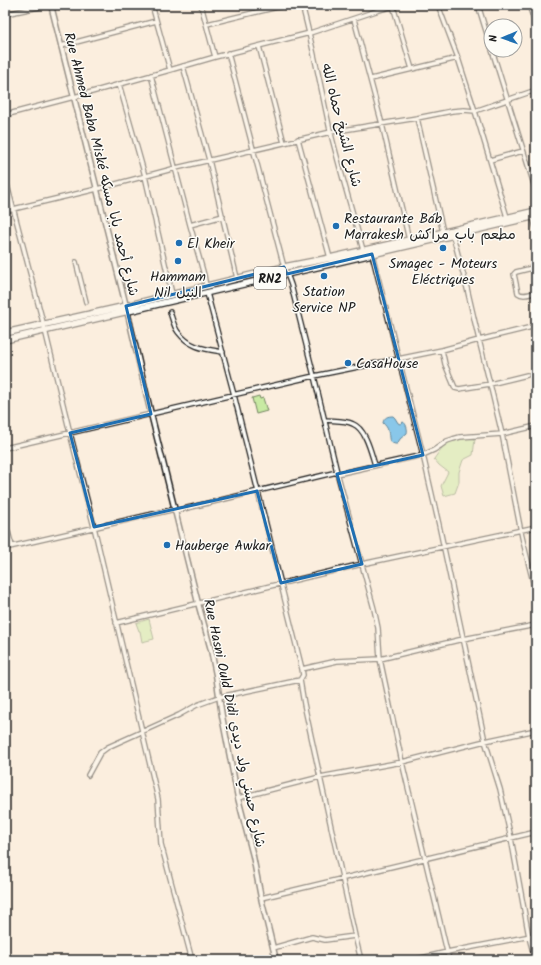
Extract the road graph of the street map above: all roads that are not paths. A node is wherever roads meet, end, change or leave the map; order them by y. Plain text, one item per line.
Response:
1 (50, 5) edge
2 (152, 5) edge
3 (201, 5) edge
4 (286, 5) edge
5 (302, 5) edge
6 (395, 5) edge
7 (438, 5) edge
8 (478, 5) edge
9 (529, 5) edge
10 (5, 14) edge
11 (354, 19) junction
12 (156, 20) junction
13 (483, 21) edge
14 (206, 24) junction
15 (536, 26) edge
16 (310, 34) junction
17 (61, 46) junction
18 (258, 46) junction
19 (228, 53) junction
20 (215, 57) junction
21 (458, 58) junction
22 (495, 58) edge
23 (183, 66) junction
24 (412, 69) junction
25 (170, 70) junction
26 (151, 75) junction
27 (371, 79) junction
28 (119, 84) junction
29 (536, 90) edge
30 (74, 97) junction
31 (508, 100) junction
32 (475, 111) junction
33 (5, 115) edge
34 (417, 118) junction
35 (382, 124) junction
36 (331, 132) junction
37 (298, 139) junction
38 (284, 142) junction
39 (253, 150) junction
40 (523, 151) junction
41 (209, 160) junction
42 (490, 160) junction
43 (176, 168) junction
44 (144, 176) junction
45 (5, 177) edge
46 (97, 189) junction
47 (536, 191) edge
48 (14, 209) junction
49 (5, 211) edge
50 (536, 211) edge
51 (223, 216) junction
52 (507, 217) junction
53 (535, 217) edge
54 (190, 225) junction
55 (536, 228) edge
56 (443, 232) junction
57 (453, 236) junction
58 (409, 240) junction
59 (363, 250) junction
60 (372, 254) junction
61 (330, 258) junction
62 (76, 262) dead end
63 (284, 267) junction
64 (536, 267) edge
65 (288, 274) junction
66 (237, 278) junction
67 (206, 286) junction
68 (536, 292) edge
69 (207, 293) junction
70 (172, 294) junction
71 (86, 302) dead end
72 (127, 309) junction
73 (170, 312) dead end
74 (536, 326) edge
75 (44, 328) junction
76 (5, 334) edge
77 (5, 340) edge
78 (479, 340) junction
79 (442, 350) junction
80 (223, 352) junction
81 (398, 358) junction
82 (527, 374) dead end
83 (314, 376) junction
84 (490, 384) junction
85 (234, 395) junction
86 (151, 414) junction
87 (325, 420) junction
88 (536, 426) edge
89 (70, 433) junction
90 (502, 434) junction
91 (5, 448) edge
92 (423, 455) junction
93 (375, 465) junction
94 (337, 473) junction
95 (258, 491) junction
96 (175, 510) junction
97 (5, 521) edge
98 (94, 527) junction
99 (536, 527) edge
100 (521, 530) junction
101 (12, 546) junction
102 (443, 546) junction
103 (5, 548) edge
104 (362, 564) junction
105 (281, 583) junction
106 (536, 594) edge
107 (198, 603) junction
108 (116, 623) junction
109 (536, 625) edge
110 (463, 639) junction
111 (380, 659) junction
112 (302, 669) junction
113 (300, 680) junction
114 (220, 697) junction
115 (536, 730) edge
116 (142, 732) junction
117 (485, 741) junction
118 (402, 762) junction
119 (88, 775) dead end
120 (320, 777) junction
121 (238, 798) junction
122 (536, 832) edge
123 (511, 838) junction
124 (425, 860) junction
125 (343, 879) junction
126 (261, 898) junction
127 (536, 935) edge
128 (355, 936) junction
129 (528, 937) junction
130 (273, 948) junction
131 (448, 952) junction
132 (192, 960) edge
133 (276, 960) edge
134 (361, 960) edge
135 (413, 960) edge
136 (449, 960) edge
137 (535, 960) edge

1 - 10 street
1 - 17 street, Rue Ahmed Baba Miské شارع أحمد بابا مسكه
2 - 12 street
3 - 14 street
4 - 14 street
5 - 16 street, شارع الشيخ حماه الله
6 - 11 street
6 - 24 street
7 - 21 street
8 - 13 street
9 - 15 street
11 - 16 street
11 - 27 street
12 - 17 street
12 - 25 street
14 - 20 street
16 - 18 street
16 - 36 street, شارع الشيخ حماه الله
17 - 30 street, Rue Ahmed Baba Miské شارع أحمد بابا مسكه
18 - 19 street
18 - 38 street
19 - 20 street
19 - 39 street
20 - 23 street
21 - 24 street
21 - 32 street
22 - 31 street
23 - 25 street
23 - 41 street
24 - 27 street
25 - 26 street
26 - 28 street
26 - 43 street
27 - 35 street
28 - 30 street
28 - 44 street
29 - 31 street
30 - 33 street
30 - 46 street, Rue Ahmed Baba Miské شارع أحمد بابا مسكه
31 - 32 street
31 - 40 street
32 - 34 street
32 - 42 street
34 - 35 street
34 - 56 street
35 - 36 street
35 - 58 street
36 - 37 street
36 - 59 street, شارع الشيخ حماه الله
37 - 38 street
37 - 61 street
38 - 39 street
39 - 41 street
39 - 63 street
40 - 42 street
40 - 47 street
41 - 43 street
41 - 51 street
42 - 52 street
43 - 44 street
43 - 54 street
44 - 46 street
44 - 70 street
45 - 48 street
46 - 48 street
46 - 72 street, Rue Ahmed Baba Miské شارع أحمد بابا مسكه
48 - 49 street
48 - 75 street
50 - 52 highway, RN2
51 - 54 street
51 - 66 street
52 - 56 highway, RN2
53 - 55 street
53 - 57 highway, RN2
54 - 67 street
56 - 58 highway, RN2
57 - 60 highway, RN2
57 - 78 street
58 - 59 highway, RN2
59 - 61 highway, RN2
60 - 65 highway, RN2
60 - 81 street
61 - 63 highway, RN2
62 - 71 street
63 - 65 street
63 - 66 highway, RN2
64 - 68 street
65 - 69 highway, RN2
65 - 83 street
66 - 67 highway, RN2
67 - 70 highway, RN2
69 - 72 highway, RN2
69 - 80 street
70 - 72 highway, RN2
72 - 75 highway, RN2
72 - 86 street, Rue Hasni Ould Didi شارع حسني ولد ديدي
73 - 80 street
74 - 78 street
75 - 76 highway, RN2
75 - 77 highway, RN2
75 - 89 street
78 - 79 street
78 - 84 street
79 - 81 street
79 - 84 street
80 - 85 street
81 - 83 street
81 - 92 street
82 - 84 street
83 - 85 street
83 - 87 street
84 - 90 street
85 - 86 street
85 - 95 street
86 - 89 street
86 - 96 street, Rue Hasni Ould Didi شارع حسني ولد ديدي
87 - 93 street
87 - 94 street
88 - 90 street
89 - 91 street
89 - 98 street
90 - 92 street
90 - 100 street
92 - 93 street
92 - 102 street
93 - 94 street
94 - 95 street
94 - 104 street
95 - 96 street
95 - 105 street
96 - 98 street
96 - 107 street, Rue Hasni Ould Didi شارع حسني ولد ديدي
97 - 101 street
98 - 101 street
98 - 108 street
99 - 100 street
100 - 102 street
100 - 106 street
101 - 103 street
102 - 104 street
102 - 110 street
104 - 105 street
104 - 111 street
105 - 107 street
105 - 112 street
107 - 108 street
107 - 114 street, Rue Hasni Ould Didi شارع حسني ولد ديدي
108 - 116 street
109 - 110 street
110 - 111 street
110 - 117 street
111 - 112 street
111 - 118 street
112 - 113 street
113 - 114 street
113 - 120 street
114 - 116 street
114 - 121 street, Rue Hasni Ould Didi شارع حسني ولد ديدي
115 - 117 street
116 - 119 street
116 - 132 street
117 - 118 street
117 - 123 street
118 - 120 street
118 - 124 street
120 - 121 street
120 - 125 street
121 - 126 street, Rue Hasni Ould Didi شارع حسني ولد ديدي
122 - 123 street
123 - 124 street
123 - 129 street
124 - 125 street
124 - 131 street
125 - 126 street
125 - 128 street
126 - 130 street, Rue Hasni Ould Didi شارع حسني ولد ديدي
127 - 129 street
128 - 130 street
128 - 134 street
129 - 131 street
129 - 137 street
130 - 133 street, Rue Hasni Ould Didi شارع حسني ولد ديدي
131 - 135 street
131 - 136 street

